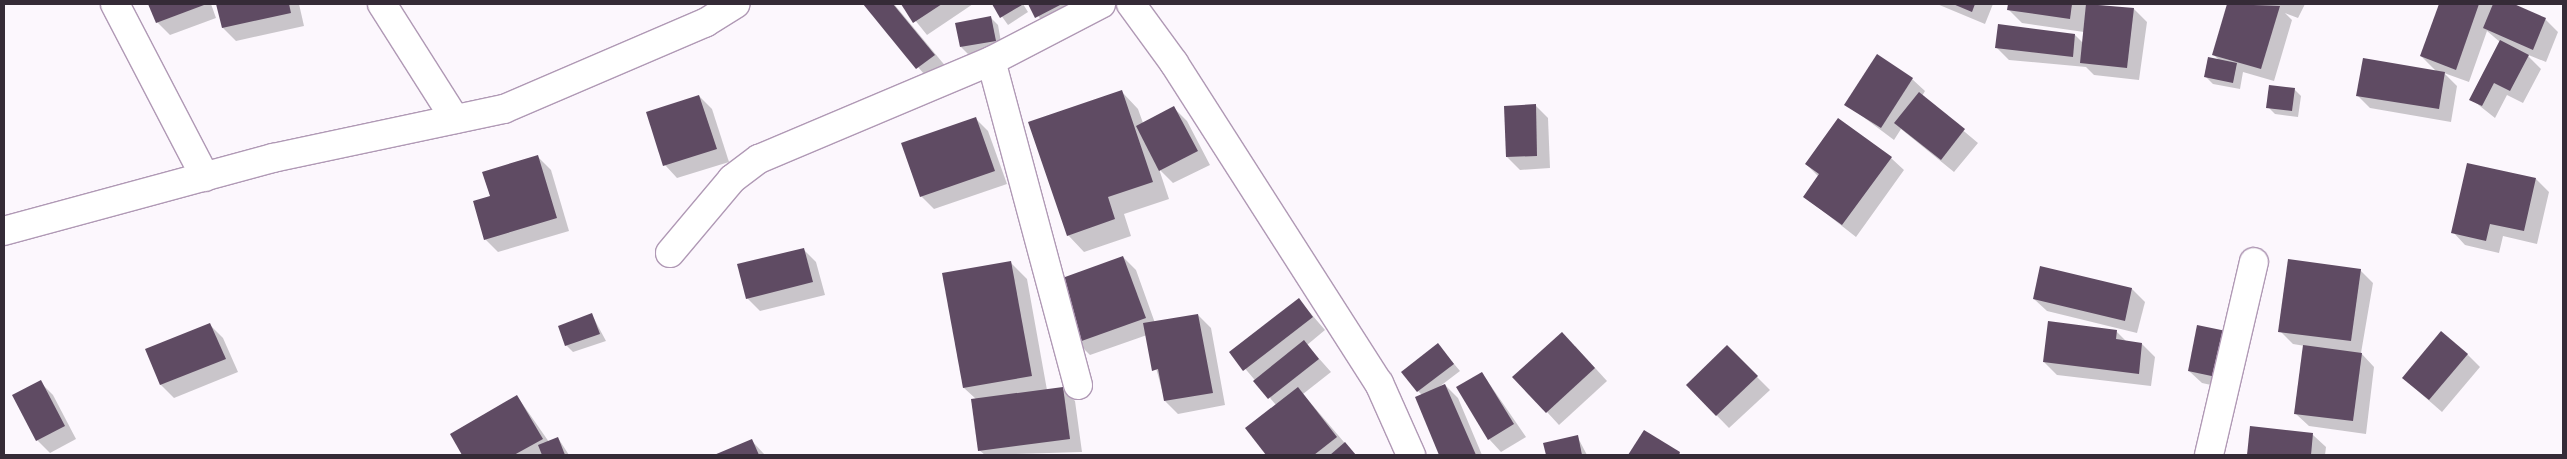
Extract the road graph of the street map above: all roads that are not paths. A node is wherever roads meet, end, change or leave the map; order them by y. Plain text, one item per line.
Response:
1 (115, 4) edge
2 (382, 4) edge
3 (735, 4) edge
4 (1101, 4) edge
5 (1130, 4) edge
6 (991, 61) junction
7 (455, 120) junction
8 (205, 177) junction
9 (4, 231) edge
10 (670, 253) dead end
11 (2254, 262) dead end
12 (1078, 385) dead end
13 (1411, 455) edge
14 (2209, 455) edge

1 - 8 street
2 - 7 street
3 - 7 street
4 - 6 street
5 - 13 street
6 - 10 street
6 - 12 street
7 - 8 street
8 - 9 street
11 - 14 street

